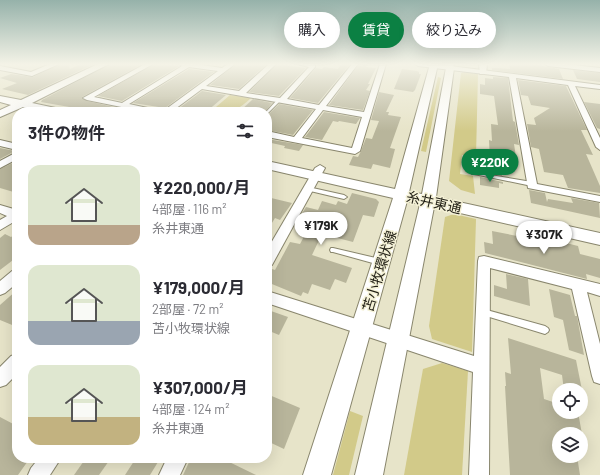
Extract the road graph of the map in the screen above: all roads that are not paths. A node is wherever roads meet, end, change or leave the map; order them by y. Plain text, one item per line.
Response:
1 (65, 86) edge
2 (108, 86) edge
3 (152, 86) edge
4 (249, 86) edge
5 (294, 86) edge
6 (338, 86) edge
7 (376, 86) edge
8 (431, 86) edge
9 (436, 86) edge
10 (514, 86) edge
11 (571, 86) edge
12 (200, 87) joint
13 (240, 94) junction
14 (0, 99) edge
15 (281, 100) junction
16 (123, 105) junction
17 (0, 106) edge
18 (22, 107) edge
19 (27, 107) edge
20 (133, 107) edge
21 (173, 107) edge
22 (322, 107) junction
23 (12, 108) joint
24 (272, 108) edge
25 (0, 114) edge
26 (367, 115) junction
27 (272, 135) edge
28 (296, 140) junction
29 (0, 142) edge
30 (12, 146) edge
31 (600, 147) edge
32 (12, 158) edge
33 (272, 158) edge
34 (0, 165) edge
35 (272, 166) edge
36 (318, 172) junction
37 (474, 173) dead end
38 (532, 184) junction
39 (308, 189) junction
40 (403, 190) junction
41 (344, 197) dead end
42 (429, 197) junction
43 (600, 199) edge
44 (0, 209) edge
45 (12, 213) edge
46 (12, 218) edge
47 (0, 226) edge
48 (600, 229) edge
49 (600, 238) edge
50 (333, 250) dead end
51 (272, 252) edge
52 (382, 263) junction
53 (12, 279) edge
54 (578, 284) junction
55 (0, 289) edge
56 (600, 290) edge
57 (272, 299) edge
58 (483, 312) junction
59 (362, 328) junction
60 (545, 330) dead end
61 (398, 340) junction
62 (12, 367) edge
63 (482, 367) junction
64 (600, 376) edge
65 (0, 379) edge
66 (47, 463) edge
67 (175, 463) edge
68 (38, 475) edge
69 (169, 475) edge
70 (317, 475) edge
71 (370, 475) edge
72 (479, 475) edge

1 - 19 main road
2 - 16 street
3 - 16 street
4 - 13 street
5 - 15 street
6 - 22 street
7 - 26 street
8 - 40 main road, 苫小牧環状線
9 - 42 main road
10 - 38 street
11 - 31 street
12 - 13 street
12 - 21 street
13 - 15 street
14 - 18 main road
15 - 22 street
15 - 24 lane
16 - 20 street
17 - 23 main road
22 - 26 street
22 - 28 street
23 - 25 main road
26 - 28 street
27 - 28 street
29 - 30 street
32 - 34 street
33 - 36 main road, 糸井東通
35 - 36 main road, 糸井東通
36 - 39 street
36 - 40 main road, 糸井東通
37 - 38 lane
38 - 43 street
39 - 41 lane
39 - 51 street
40 - 42 main road, 糸井東通
40 - 52 main road, 苫小牧環状線
42 - 48 main road, 糸井東通
42 - 49 main road, 糸井東通
42 - 61 main road
44 - 45 street
46 - 47 street
50 - 52 lane
52 - 59 main road, 苫小牧環状線
53 - 55 street
54 - 56 street
54 - 58 street
54 - 64 street
57 - 59 street
58 - 60 lane
58 - 63 street
59 - 61 street
59 - 70 main road, 苫小牧環状線
61 - 63 street
61 - 71 main road
62 - 65 street
63 - 72 street
66 - 68 street
67 - 69 street

